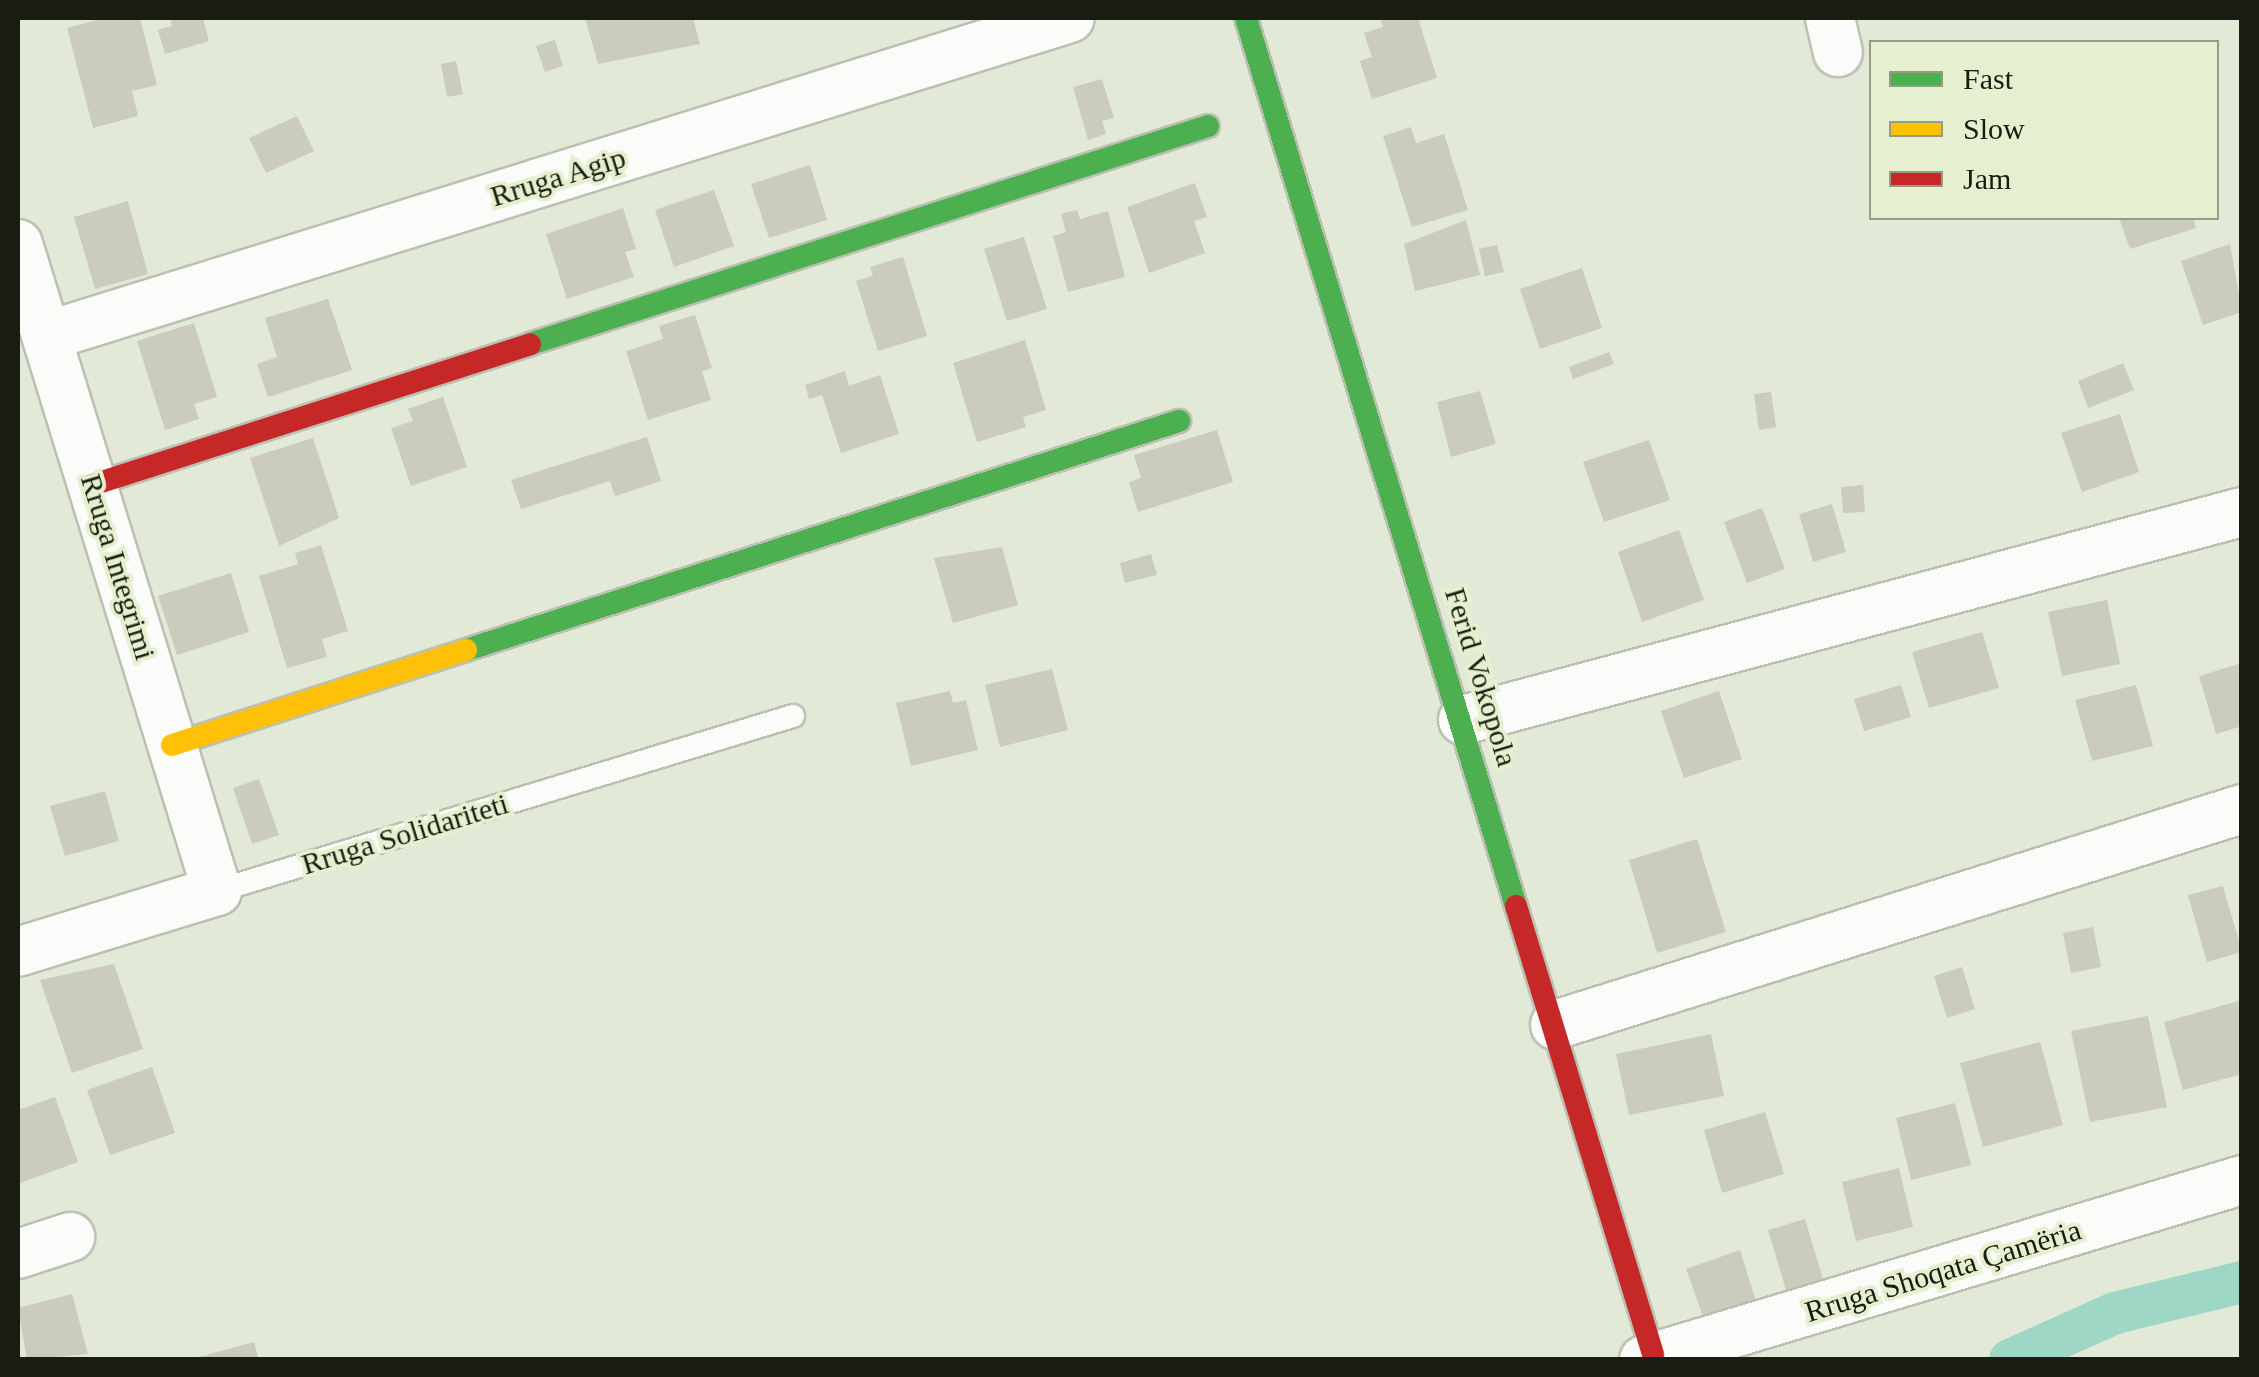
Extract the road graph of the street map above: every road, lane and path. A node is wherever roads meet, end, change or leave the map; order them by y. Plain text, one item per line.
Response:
1 (1070, 18) edge
2 (1246, 18) edge
3 (1208, 126) dead end
4 (18, 244) edge
5 (39, 352) edge
6 (1179, 422) dead end
7 (92, 484) junction
8 (2242, 512) edge
9 (794, 716) dead end
10 (1463, 720) junction
11 (172, 745) junction
12 (2242, 810) edge
13 (217, 891) junction
14 (18, 952) edge
15 (1555, 1025) junction
16 (2242, 1180) edge
17 (70, 1236) dead end
18 (18, 1254) edge
19 (1649, 1357) edge

1 - 5 street, Rruga Agip
2 - 10 street, Ferid Vokopola
3 - 7 street
4 - 5 street, Rruga Integrimi
5 - 7 street, Rruga Integrimi
6 - 11 street
7 - 11 street, Rruga Integrimi
8 - 10 street
9 - 13 lane, Rruga Solidariteti
10 - 15 street, Ferid Vokopola
11 - 13 street, Rruga Integrimi
12 - 15 street
13 - 14 street, Rruga Solidariteti
15 - 19 street, Ferid Vokopola
16 - 19 street, Rruga Shoqata Çamëria
17 - 18 street

